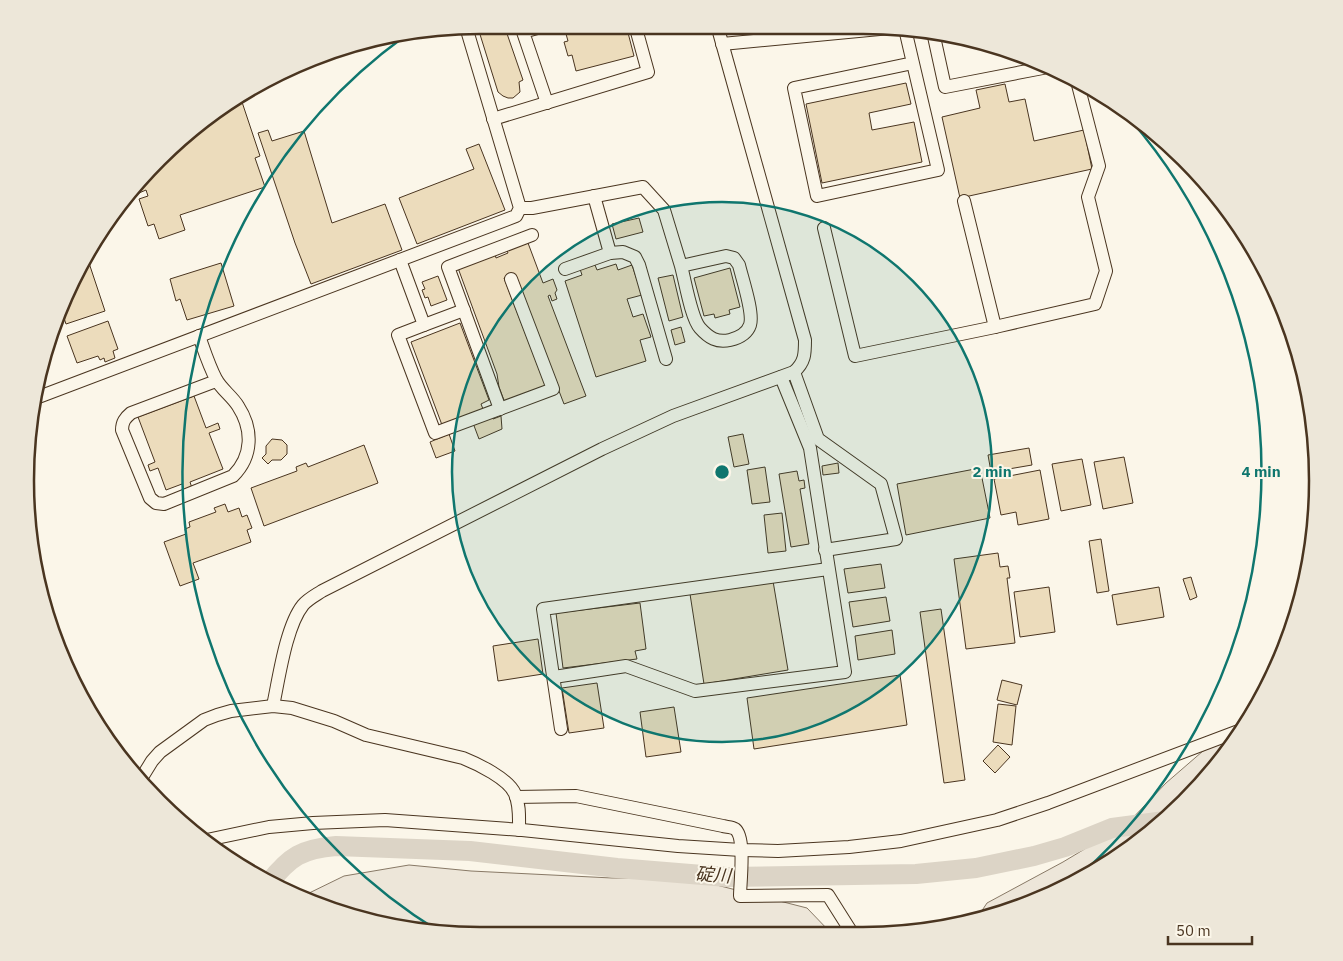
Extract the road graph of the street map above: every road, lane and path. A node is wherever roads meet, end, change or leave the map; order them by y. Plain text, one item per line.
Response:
1 (468, 34) edge
2 (524, 34) edge
3 (637, 34) edge
4 (719, 34) edge
5 (827, 34) edge
6 (907, 37) edge
7 (935, 40) edge
8 (722, 44) junction
9 (913, 63) junction
10 (1036, 69) edge
11 (1079, 90) edge
12 (547, 103) junction
13 (493, 119) junction
14 (594, 196) junction
15 (964, 201) dead end
16 (520, 208) junction
17 (824, 228) dead end
18 (532, 235) dead end
19 (610, 253) junction
20 (400, 260) junction
21 (681, 266) junction
22 (564, 269) dead end
23 (511, 279) dead end
24 (464, 310) junction
25 (424, 324) junction
26 (995, 327) junction
27 (199, 336) junction
28 (666, 359) dead end
29 (794, 372) junction
30 (781, 377) junction
31 (216, 381) junction
32 (42, 396) edge
33 (500, 409) junction
34 (826, 550) junction
35 (828, 569) junction
36 (554, 677) junction
37 (273, 706) junction
38 (561, 729) dead end
39 (1230, 734) edge
40 (144, 774) edge
41 (516, 797) junction
42 (519, 830) junction
43 (214, 839) edge
44 (741, 850) junction
45 (849, 927) edge

1 - 13 street
2 - 12 street
3 - 12 street
4 - 8 street
5 - 8 street
6 - 9 street
7 - 10 street
8 - 29 street
9 - 9 street
11 - 26 street
12 - 13 street
13 - 16 street
14 - 16 street
14 - 19 street
14 - 21 street
15 - 26 street
16 - 20 street
17 - 26 street
18 - 24 street
19 - 22 street
19 - 28 street
20 - 25 street
20 - 27 street
21 - 21 street
23 - 33 street
24 - 25 street
24 - 33 street
25 - 33 street
27 - 31 street
27 - 32 street
29 - 30 street
29 - 34 street
30 - 34 street
30 - 37 street
31 - 31 street
34 - 35 street
35 - 36 street
35 - 36 street
36 - 38 street
37 - 40 street
37 - 41 street
39 - 44 street
41 - 42 street
41 - 44 street
42 - 43 street
42 - 44 street
44 - 45 street

